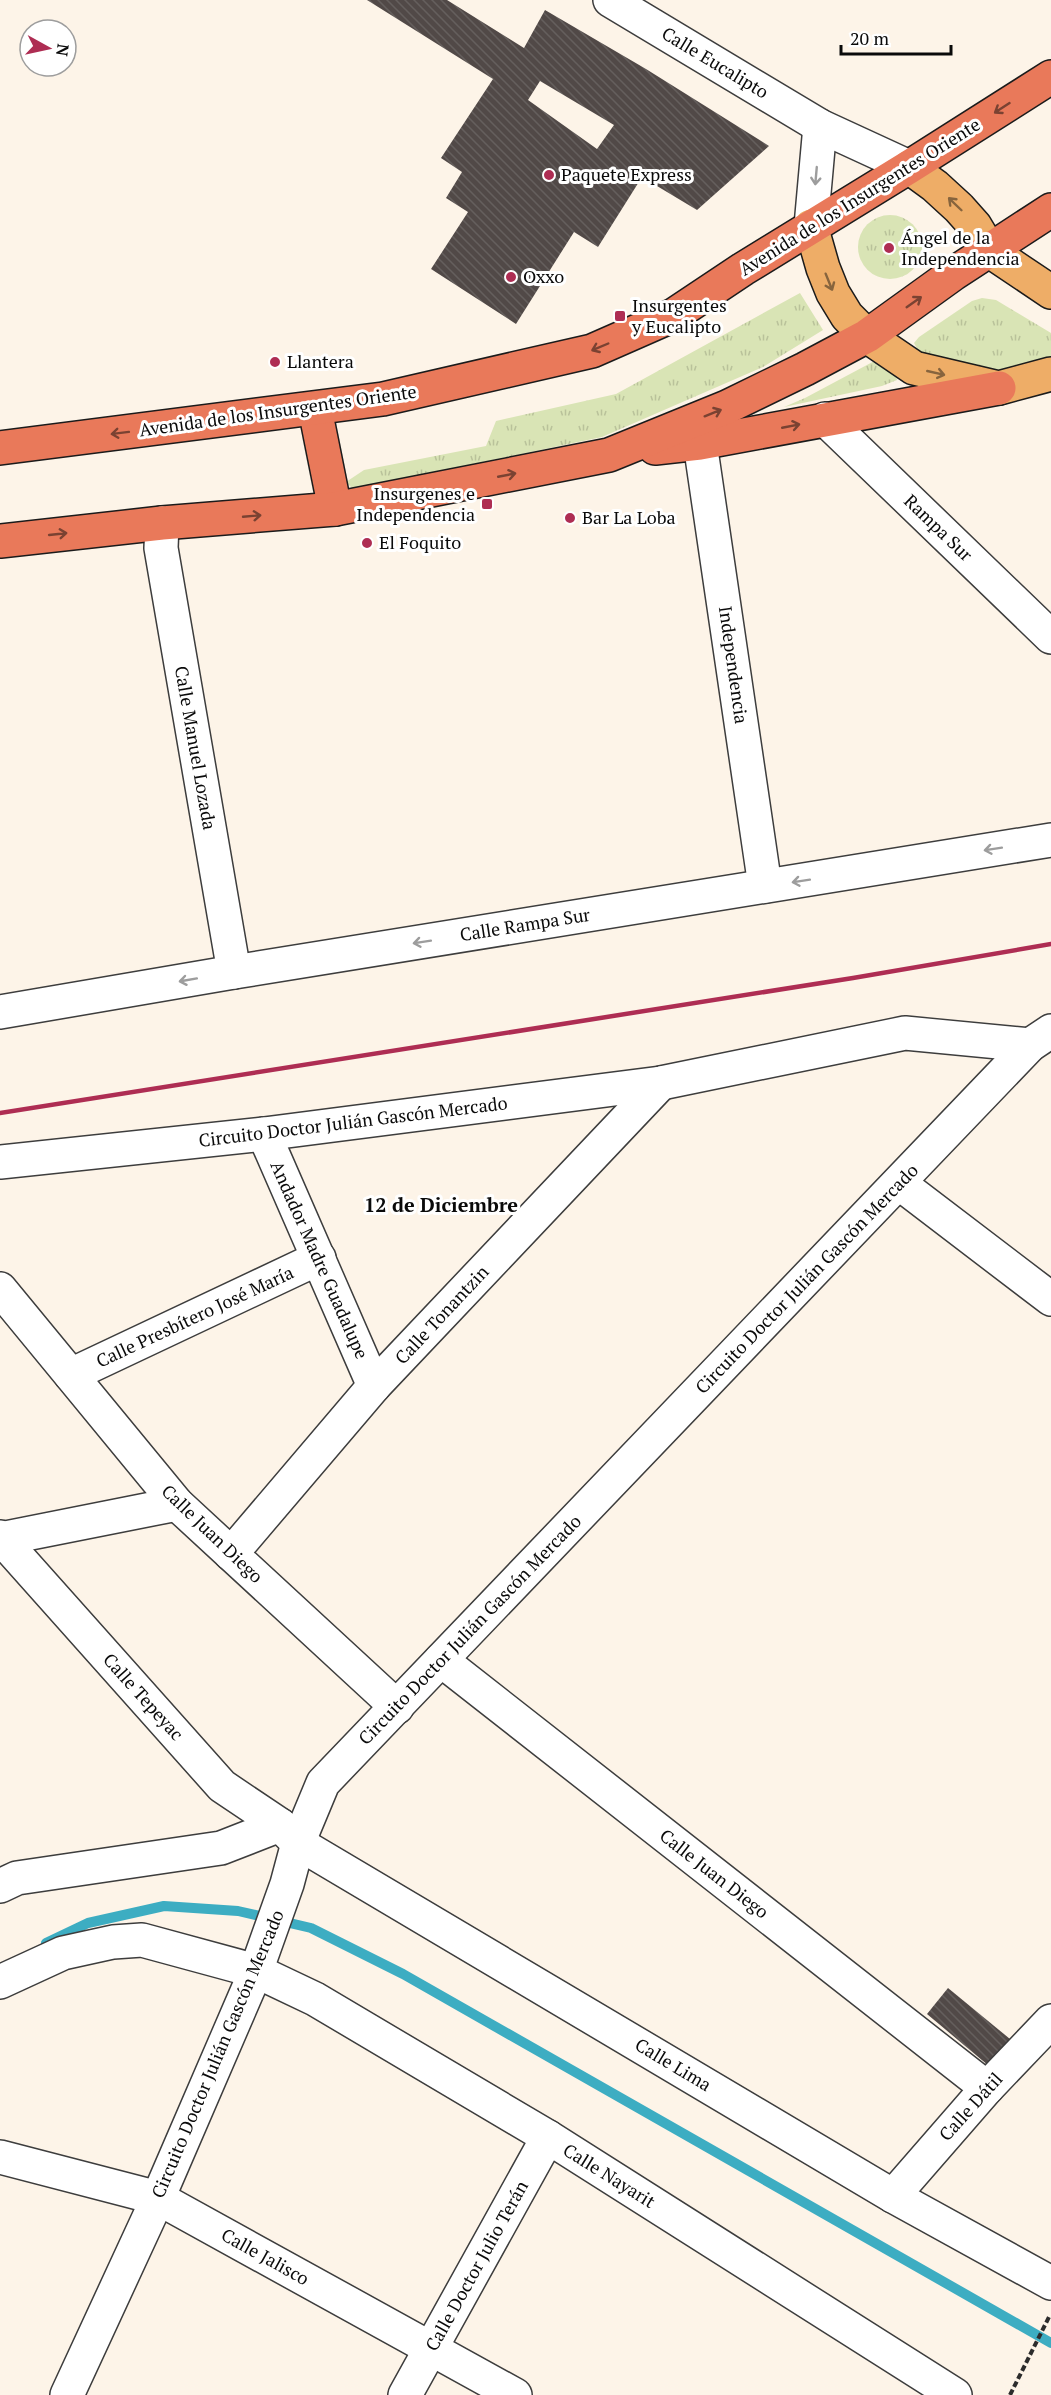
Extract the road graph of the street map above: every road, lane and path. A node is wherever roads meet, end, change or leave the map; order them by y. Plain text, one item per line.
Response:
1 (610, 0) edge
2 (1051, 76) edge
3 (820, 126) junction
4 (909, 167) junction
5 (1051, 210) edge
6 (811, 226) junction
7 (990, 251) junction
8 (1051, 292) edge
9 (867, 336) junction
10 (1051, 374) edge
11 (999, 388) junction
12 (315, 409) junction
13 (825, 419) junction
14 (700, 443) junction
15 (0, 448) edge
16 (609, 455) junction
17 (335, 509) junction
18 (162, 523) junction
19 (0, 541) edge
20 (1051, 637) edge
21 (1051, 840) edge
22 (765, 886) junction
23 (234, 972) junction
24 (0, 1012) edge
25 (1040, 1038) edge
26 (661, 1083) junction
27 (264, 1134) junction
28 (0, 1162) edge
29 (899, 1183) junction
30 (320, 1258) junction
31 (0, 1289) edge
32 (1051, 1299) edge
33 (71, 1375) junction
34 (374, 1386) junction
35 (177, 1504) junction
36 (1, 1538) edge
37 (231, 1554) junction
38 (441, 1660) junction
39 (397, 1707) junction
40 (289, 1834) junction
41 (0, 1886) edge
42 (260, 1963) junction
43 (0, 1982) edge
44 (1051, 2021) edge
45 (987, 2088) junction
46 (548, 2137) junction
47 (0, 2157) edge
48 (893, 2196) junction
49 (158, 2198) junction
50 (1051, 2283) edge
51 (1051, 2314) edge
52 (432, 2348) junction
53 (67, 2395) edge
54 (405, 2395) edge
55 (515, 2395) edge
56 (955, 2395) edge
57 (1010, 2395) edge

1 - 3 street, Calle Eucalipto
2 -> 4 highway, Avenida de los Insurgentes Oriente
3 - 4 street, Calle Eucalipto
3 -> 6 street
4 - 6 highway, Avenida de los Insurgentes Oriente
7 -> 4 main road, Calle Eucalipto
5 - 7 highway
6 -> 9 main road
6 -> 12 highway, Avenida de los Insurgentes Oriente
7 - 8 main road
9 -> 7 highway
9 -> 11 main road
16 -> 9 highway
10 - 11 main road
11 - 13 highway
12 -> 15 highway, Avenida de los Insurgentes Oriente
12 - 17 highway
14 -> 13 highway
13 - 20 street, Rampa Sur
14 - 16 highway
14 - 22 street, Independencia
17 -> 16 highway
18 -> 17 highway
19 -> 18 highway
18 - 23 street, Calle Manuel Lozada
21 -> 22 street, Calle Rampa Sur
22 -> 23 street, Calle Rampa Sur
23 -> 24 street, Calle Rampa Sur
25 - 26 street, Circuito Doctor Julián Gascón Mercado
25 - 29 street, Circuito Doctor Julián Gascón Mercado
26 - 27 street, Circuito Doctor Julián Gascón Mercado
26 - 34 street, Calle Tonantzin
27 - 28 street, Circuito Doctor Julián Gascón Mercado
27 - 30 street, Andador Madre Guadalupe
29 - 32 street
29 - 38 street, Circuito Doctor Julián Gascón Mercado
30 - 33 street, Calle Presbítero José María
30 - 34 street, Andador Madre Guadalupe
31 - 33 street, Calle Juan Diego
33 - 35 street, Calle Juan Diego
34 - 37 street, Calle Tonantzin
35 - 36 street
35 - 37 street, Calle Juan Diego
36 - 40 street, Calle Tepeyac
37 - 39 street, Calle Juan Diego
38 - 39 street, Circuito Doctor Julián Gascón Mercado
38 - 45 street, Calle Juan Diego
39 - 40 street, Circuito Doctor Julián Gascón Mercado
40 - 41 street
40 - 42 street, Circuito Doctor Julián Gascón Mercado
40 - 48 street, Calle Lima
42 - 43 street, Calle Nayarit
42 - 46 street, Calle Nayarit
42 - 49 street, Circuito Doctor Julián Gascón Mercado
44 - 45 street, Calle Dátil
45 - 48 street, Calle Dátil
46 - 52 street, Calle Doctor Julio Terán
46 - 56 street, Calle Nayarit
47 - 49 street, Calle Jalisco
48 - 50 street, Calle Lima
49 - 52 street, Calle Jalisco
49 - 53 street, Circuito Doctor Julián Gascón Mercado
51 - 57 path
52 - 54 street, Calle Doctor Julio Terán
52 - 55 street, Calle Jalisco

